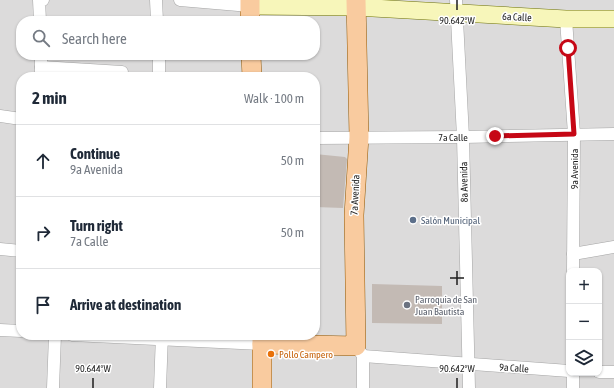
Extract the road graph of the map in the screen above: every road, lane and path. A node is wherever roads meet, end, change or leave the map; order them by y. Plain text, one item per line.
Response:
1 (39, 0) edge
2 (43, 0) edge
3 (156, 0) edge
4 (180, 0) edge
5 (356, 4) edge
6 (456, 7) edge
7 (250, 9) edge
8 (40, 16) edge
9 (157, 16) edge
10 (614, 19) edge
11 (566, 20) junction
12 (159, 60) edge
13 (251, 60) edge
14 (41, 66) edge
15 (122, 72) dead end
16 (160, 72) edge
17 (252, 72) edge
18 (0, 116) edge
19 (16, 118) edge
20 (574, 134) junction
21 (614, 134) edge
22 (358, 137) junction
23 (463, 137) junction
24 (320, 138) edge
25 (614, 247) edge
26 (0, 249) edge
27 (16, 251) edge
28 (573, 254) junction
29 (573, 268) edge
30 (0, 330) edge
31 (16, 332) edge
32 (55, 340) edge
33 (162, 340) edge
34 (262, 340) edge
35 (360, 351) junction
36 (468, 365) junction
37 (566, 371) edge
38 (602, 372) edge
39 (614, 372) edge
40 (573, 376) edge
41 (53, 388) edge
42 (160, 388) edge
43 (262, 388) edge
44 (363, 388) edge
45 (469, 388) edge
46 (573, 388) edge

1 - 2 street
1 - 8 street
3 - 9 street
4 - 7 street, 6a Calle
5 - 6 street, 6a Calle
5 - 7 street, 6a Calle
5 - 22 main road, 7a Avenida
6 - 11 street, 6a Calle
6 - 23 street, 8a Avenida
10 - 11 street, 6a Calle
11 - 20 street, 9a Avenida
12 - 16 street
13 - 17 main road
14 - 15 street
18 - 19 street
20 - 21 street, 7a Calle
20 - 23 street, 7a Calle
20 - 28 street, 9a Avenida
22 - 23 street, 7a Calle
22 - 24 street, 7a Calle
22 - 35 main road, 7a Avenida
23 - 36 street, 8a Avenida
25 - 28 street
26 - 27 street
28 - 29 street, 9a Avenida
30 - 31 street
32 - 41 street
33 - 42 street
34 - 35 main road
34 - 43 main road
35 - 36 street, 9a Calle
35 - 44 street, 7a Avenida
36 - 37 street, 9a Calle
36 - 45 street, 8a Avenida
38 - 39 street
40 - 46 street

